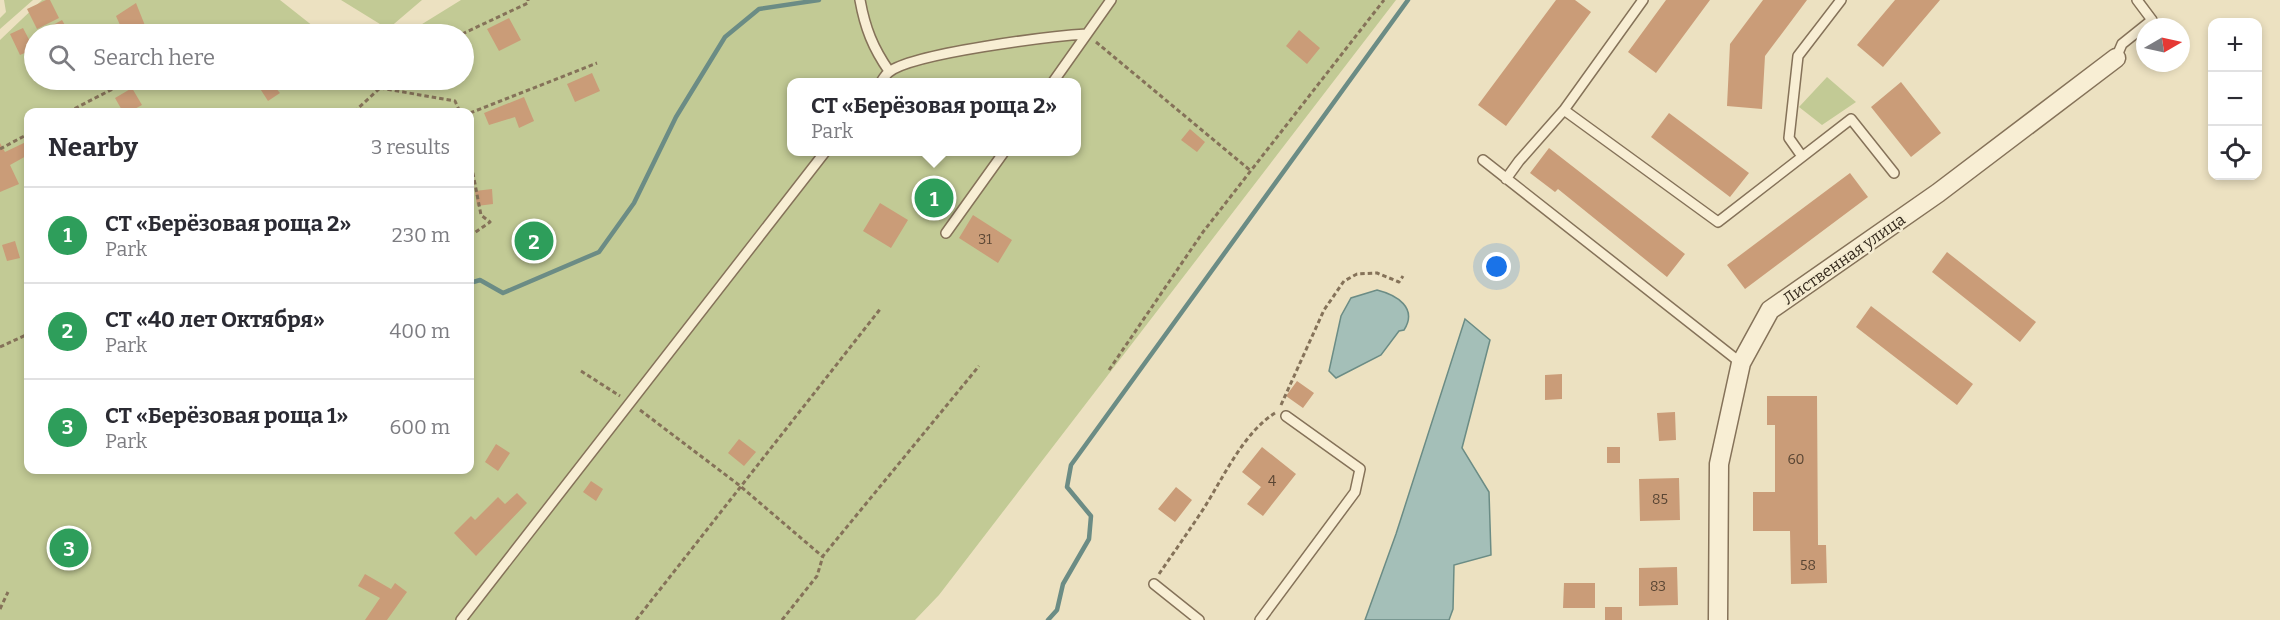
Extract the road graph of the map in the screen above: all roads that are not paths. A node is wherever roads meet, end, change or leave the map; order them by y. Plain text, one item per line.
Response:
1 (860, 0) edge
2 (1112, 0) edge
3 (1643, 0) edge
4 (1840, 0) edge
5 (2137, 0) edge
6 (1087, 34) junction
7 (2116, 58) joint
8 (889, 71) junction
9 (884, 78) edge
10 (1056, 78) edge
11 (1564, 110) junction
12 (1801, 155) junction
13 (822, 156) edge
14 (1001, 156) edge
15 (1483, 160) dead end
16 (1894, 172) dead end
17 (1506, 179) junction
18 (946, 233) dead end
19 (1741, 363) junction
20 (1286, 416) dead end
21 (1154, 584) road end
22 (461, 620) edge
23 (1198, 620) edge
24 (1260, 620) edge
25 (1718, 620) edge

1 - 8 lane
2 - 6 lane
3 - 11 lane
4 - 12 lane
5 - 7 lane
6 - 8 lane
6 - 10 lane
7 - 19 street, Лиственная улица
8 - 9 lane
11 - 12 lane
11 - 17 lane
12 - 16 lane
13 - 22 lane
14 - 18 lane
15 - 17 lane
17 - 19 lane
19 - 25 street, Лиственная улица
20 - 24 lane
21 - 23 lane

